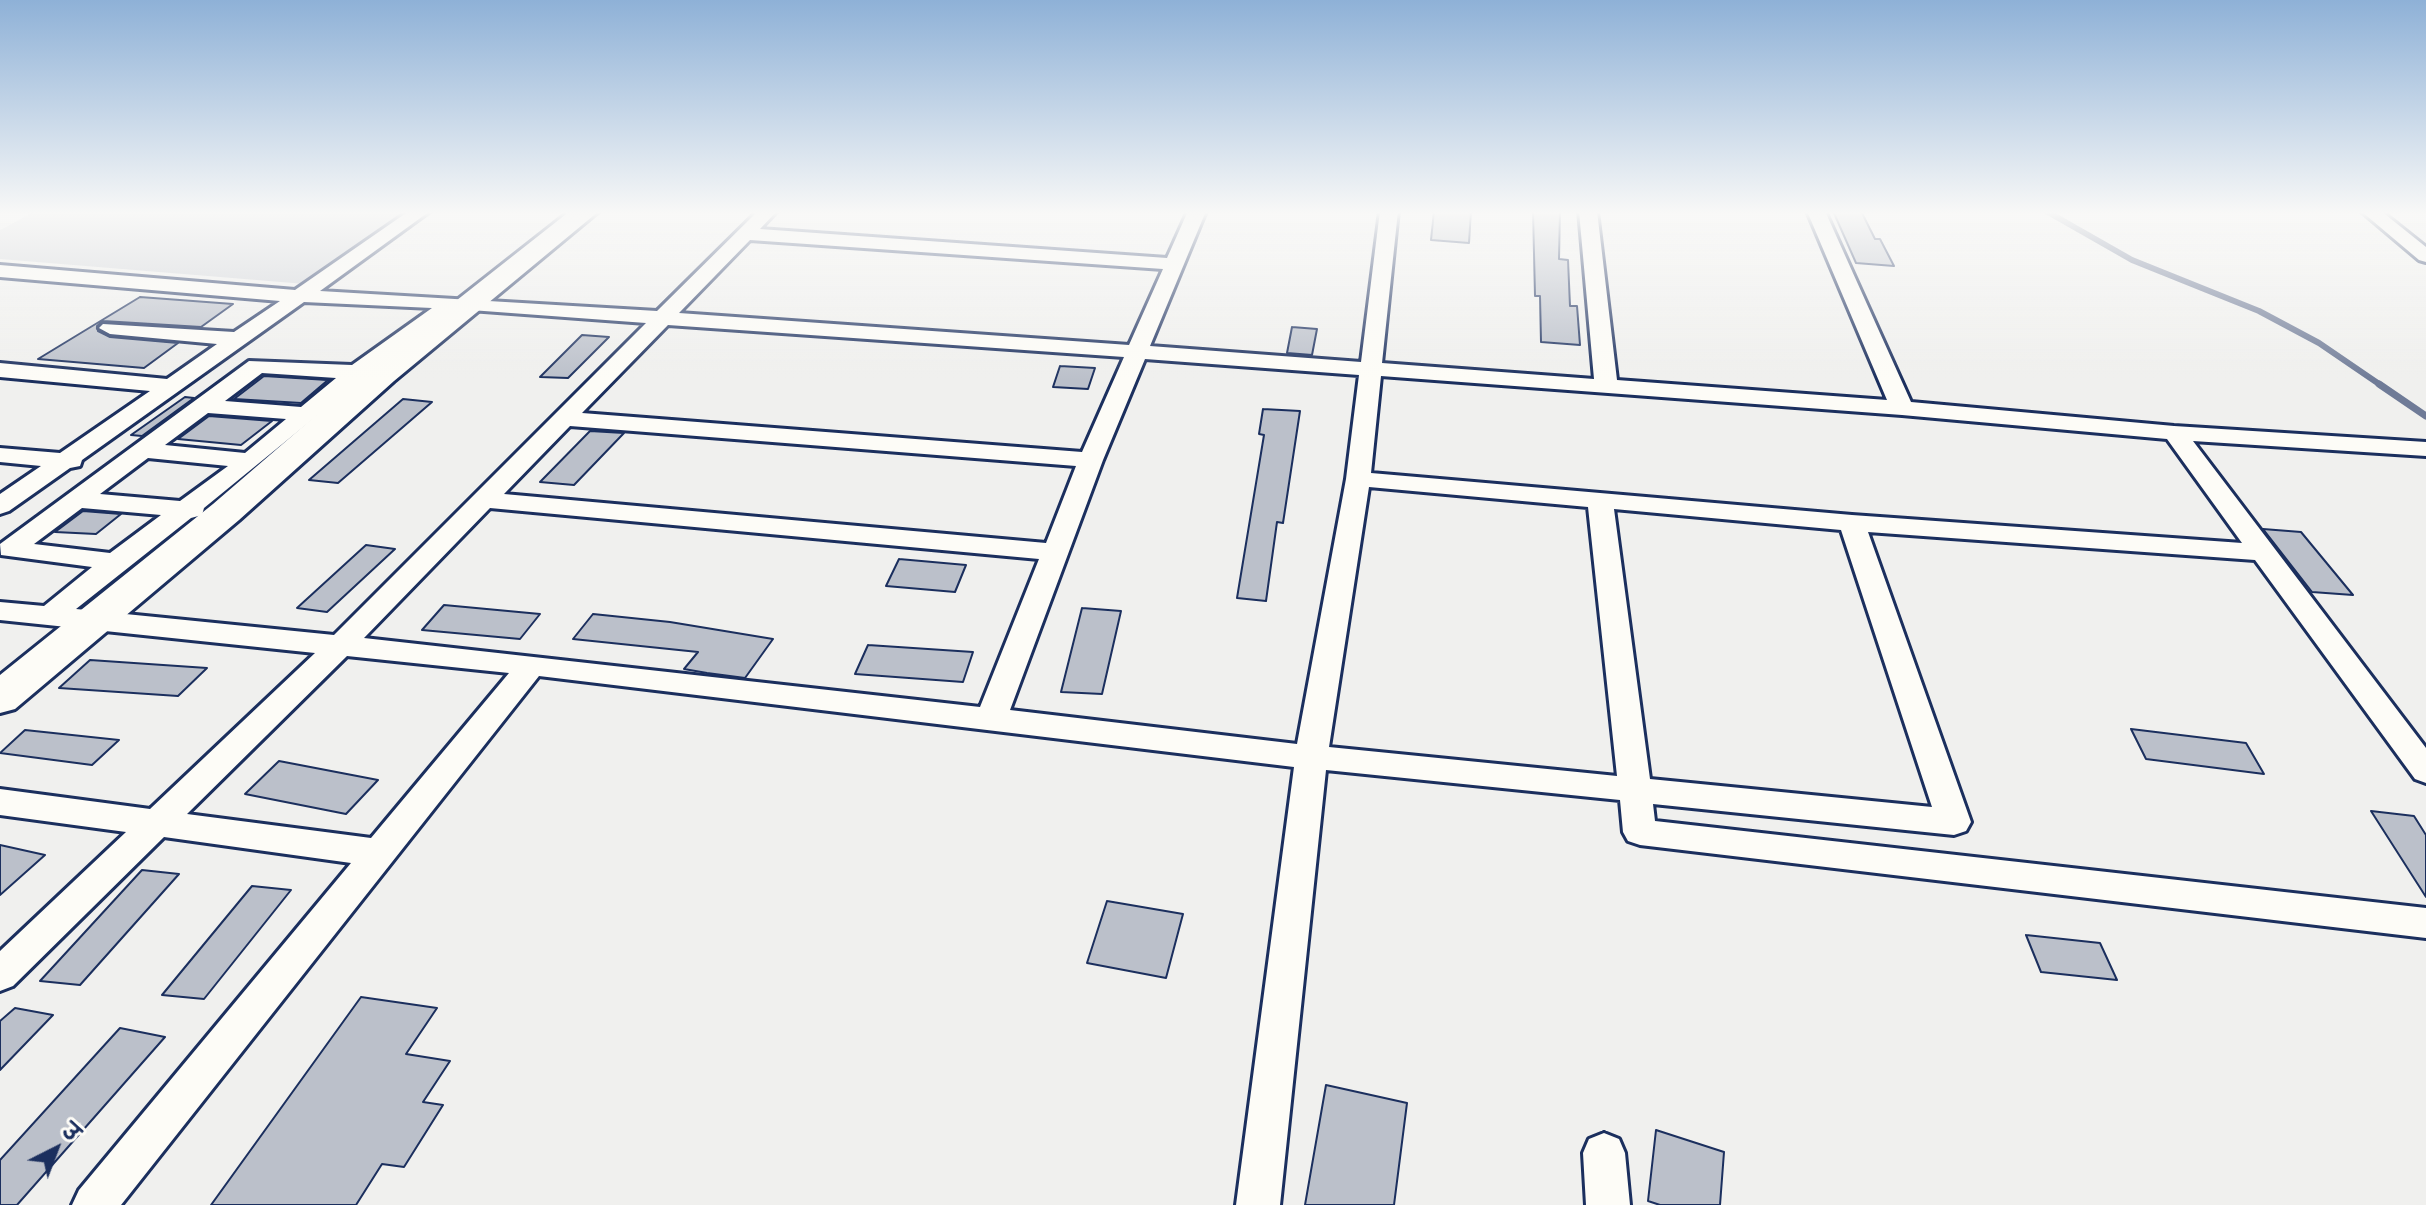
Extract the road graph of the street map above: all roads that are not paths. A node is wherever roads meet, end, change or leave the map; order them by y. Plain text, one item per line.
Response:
1 (339, 267) edge
2 (511, 267) edge
3 (712, 267) edge
4 (1174, 267) edge
5 (1382, 267) edge
6 (1594, 267) edge
7 (1841, 267) edge
8 (0, 271) edge
9 (297, 296) junction
10 (462, 304) junction
11 (660, 320) junction
12 (110, 328) dead end
13 (236, 339) junction
14 (1139, 352) junction
15 (1370, 369) junction
16 (0, 370) edge
17 (370, 373) junction
18 (167, 386) junction
19 (1606, 386) junction
20 (223, 390) junction
21 (201, 406) junction
22 (1902, 408) junction
23 (306, 414) junction
24 (567, 419) junction
25 (2174, 433) junction
26 (2426, 449) edge
27 (0, 455) edge
28 (131, 457) junction
29 (62, 460) junction
30 (1091, 460) junction
31 (250, 461) junction
32 (1358, 479) junction
33 (75, 500) junction
34 (484, 500) junction
35 (1600, 501) junction
36 (0, 506) edge
37 (187, 510) junction
38 (226, 512) junction
39 (1852, 523) junction
40 (1056, 552) junction
41 (2265, 553) junction
42 (115, 562) junction
43 (0, 611) edge
44 (50, 616) junction
45 (93, 621) junction
46 (342, 644) junction
47 (532, 665) junction
48 (0, 698) edge
49 (991, 719) junction
50 (1311, 757) junction
51 (2426, 771) edge
52 (1635, 788) junction
53 (0, 802) edge
54 (157, 823) junction
55 (379, 853) junction
56 (2426, 923) edge
57 (0, 975) edge
58 (1604, 1153) dead end
59 (94, 1205) edge
60 (1258, 1205) edge
61 (1608, 1205) edge

1 - 9 street
2 - 10 main road
3 - 11 street
4 - 14 street
5 - 15 street
6 - 19 street
7 - 22 street
8 - 9 street
9 - 10 street
9 - 13 street
10 - 11 street
10 - 17 main road
11 - 14 street
11 - 24 street
12 - 13 street
13 - 18 street
14 - 15 street
14 - 30 street
15 - 19 street
15 - 32 street
16 - 18 street
17 - 20 street
17 - 23 street
17 - 38 main road
18 - 20 street
18 - 29 street
19 - 22 street
20 - 21 street
21 - 23 street
21 - 28 street
22 - 25 street
23 - 31 street
24 - 30 street
24 - 34 street
25 - 26 street
25 - 41 street
27 - 29 street
28 - 29 street
28 - 31 street
28 - 33 street
29 - 36 street
30 - 40 street
31 - 37 street
32 - 35 street
32 - 50 street
33 - 37 street
33 - 42 street
34 - 40 street
34 - 46 street
35 - 39 street
35 - 52 street
37 - 38 street
37 - 42 street
38 - 45 main road
39 - 41 street
39 - 52 street
40 - 49 street
41 - 51 street
42 - 44 street
43 - 44 street
44 - 45 street
45 - 46 street
45 - 48 main road
46 - 47 street
46 - 54 street
47 - 49 street
47 - 55 street
49 - 50 street
50 - 52 street
50 - 60 street
52 - 56 street
53 - 54 street
54 - 55 street
54 - 57 street
55 - 59 street
58 - 61 street

